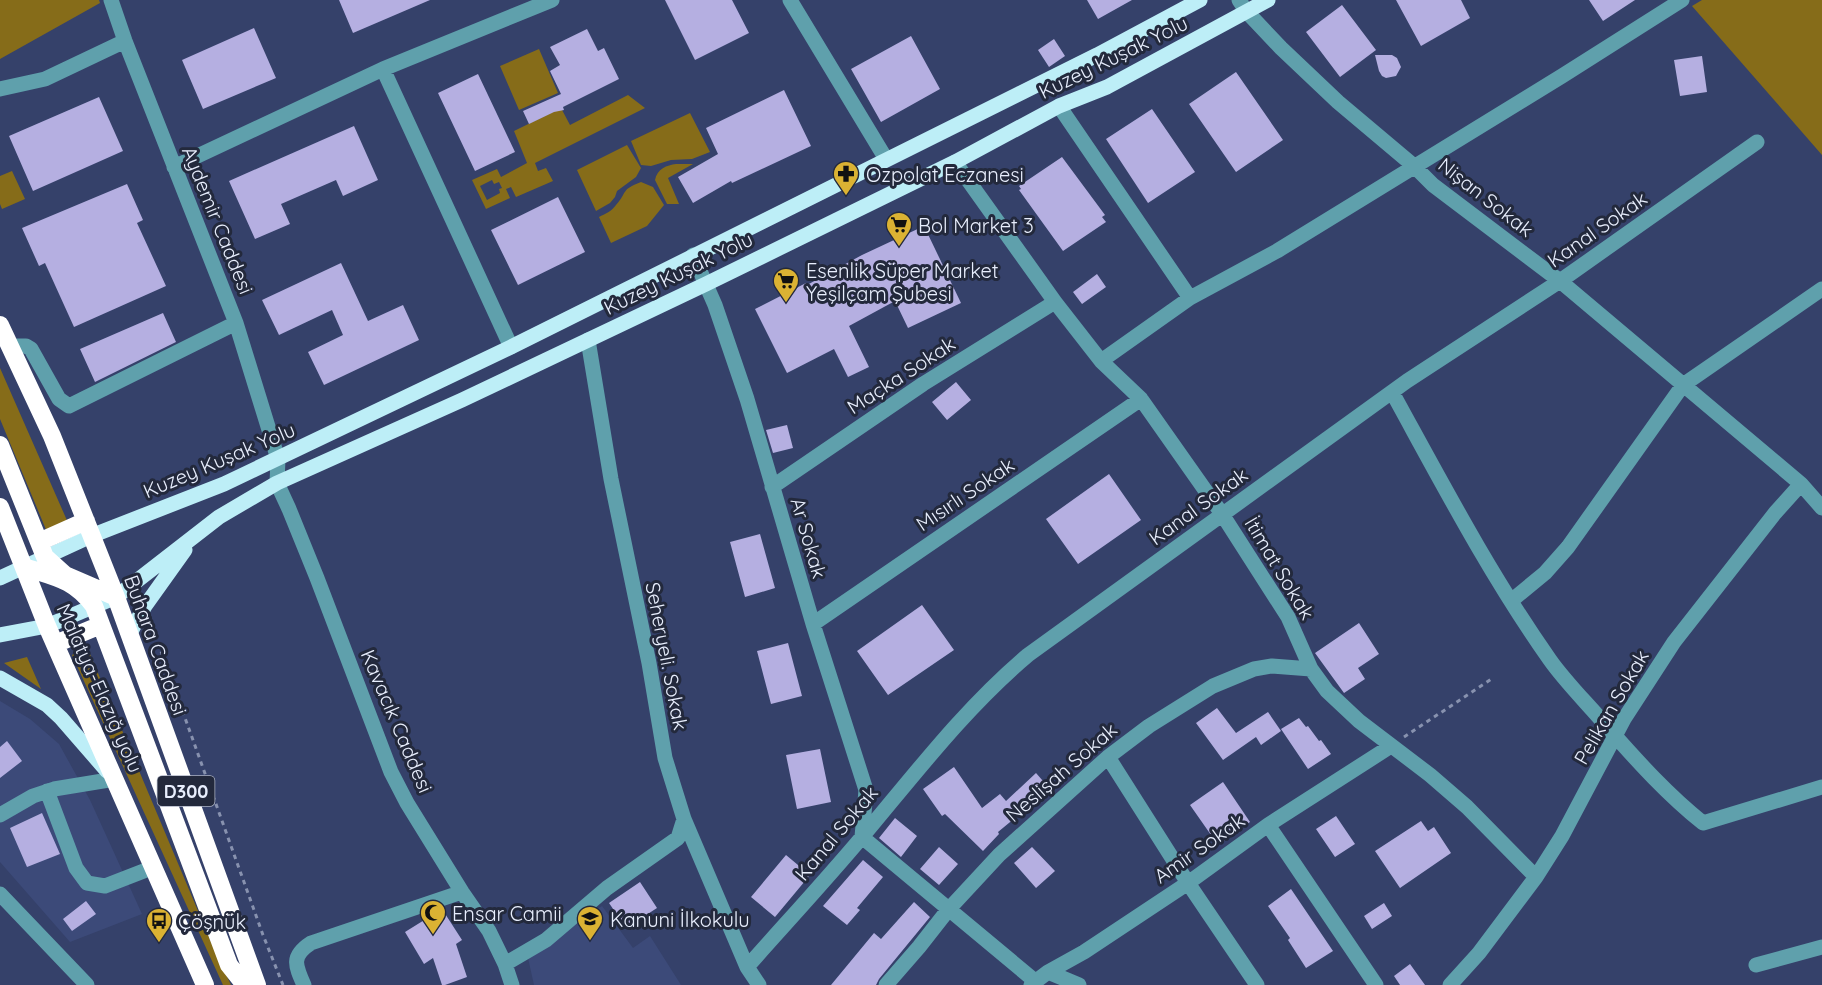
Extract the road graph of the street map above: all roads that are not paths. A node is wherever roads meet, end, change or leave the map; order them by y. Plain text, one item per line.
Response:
1 (111, 0) edge
2 (552, 0) edge
3 (790, 0) edge
4 (1200, 0) edge
5 (1268, 0) edge
6 (1678, 1) edge
7 (1243, 6) edge
8 (125, 41) junction
9 (383, 69) junction
10 (0, 89) edge
11 (1059, 106) junction
12 (1757, 142) dead end
13 (886, 159) junction
14 (956, 162) junction
15 (174, 166) junction
16 (1414, 166) junction
17 (693, 255) junction
18 (1560, 281) junction
19 (706, 284) junction
20 (1822, 289) edge
21 (1190, 298) junction
22 (1055, 302) junction
23 (236, 323) junction
24 (0, 325) edge
25 (588, 340) junction
26 (10, 346) junction
27 (511, 347) junction
28 (1101, 361) junction
29 (1683, 385) junction
30 (1392, 392) junction
31 (1141, 399) junction
32 (0, 445) edge
33 (278, 459) junction
34 (276, 483) junction
35 (1801, 484) junction
36 (772, 487) junction
37 (0, 507) edge
38 (1822, 508) edge
39 (1222, 514) junction
40 (89, 528) junction
41 (197, 534) junction
42 (42, 550) junction
43 (24, 567) junction
44 (0, 578) edge
45 (116, 597) junction
46 (1511, 601) junction
47 (94, 606) junction
48 (813, 624) junction
49 (101, 625) junction
50 (47, 626) junction
51 (0, 635) edge
52 (129, 635) junction
53 (55, 644) junction
54 (1311, 669) junction
55 (0, 678) edge
56 (1615, 736) junction
57 (1390, 746) junction
58 (1108, 757) junction
59 (115, 779) junction
60 (1822, 787) edge
61 (47, 791) junction
62 (0, 815) edge
63 (684, 819) junction
64 (1269, 825) junction
65 (862, 837) junction
66 (154, 867) junction
67 (1536, 877) junction
68 (1188, 883) junction
69 (462, 892) junction
70 (0, 894) edge
71 (948, 910) junction
72 (1822, 947) edge
73 (505, 964) junction
74 (1756, 965) dead end
75 (747, 967) junction
76 (1048, 972) junction
77 (1033, 983) edge
78 (87, 985) edge
79 (205, 985) edge
80 (245, 985) edge
81 (257, 985) edge
82 (304, 985) edge
83 (512, 985) edge
84 (759, 985) edge
85 (886, 985) edge
86 (1079, 985) edge
87 (1257, 985) edge
88 (1376, 985) edge
89 (1450, 985) edge

1 - 8 street, Aydemir Caddesi
2 - 9 street
3 - 13 street
4 - 13 main road, Kuzey Kuşak Yolu
5 - 7 main road, Kuzey Kuşak Yolu
6 - 16 street
7 - 11 main road, Kuzey Kuşak Yolu
7 - 16 street, Nişan Sokak
8 - 10 street
8 - 15 street, Aydemir Caddesi
9 - 15 street
9 - 27 street
11 - 14 main road, Kuzey Kuşak Yolu
11 - 21 street
12 - 18 street, Kanal Sokak
13 - 17 main road, Kuzey Kuşak Yolu
14 - 19 main road, Kuzey Kuşak Yolu
14 - 22 street, İtimat Sokak
15 - 23 street, Aydemir Caddesi
16 - 18 street, Nişan Sokak
16 - 21 street
17 - 19 street, Ar Sokak
17 - 27 main road, Kuzey Kuşak Yolu
18 - 29 street, Nişan Sokak
18 - 30 street, Kanal Sokak
19 - 25 main road, Kuzey Kuşak Yolu
19 - 36 street, Ar Sokak
20 - 29 street
21 - 28 street
22 - 28 street, İtimat Sokak
22 - 36 street, Maçka Sokak
23 - 26 street
23 - 33 street, Aydemir Caddesi
24 - 26 highway, Buhara Caddesi / D300
25 - 34 main road, Kuzey Kuşak Yolu
25 - 63 street, Seheryeli. Sokak
26 - 40 highway, Buhara Caddesi / D300
27 - 33 main road, Kuzey Kuşak Yolu
28 - 31 street, İtimat Sokak
29 - 35 street, Nişan Sokak
29 - 46 street
30 - 39 street, Kanal Sokak
30 - 46 street
31 - 39 street, İtimat Sokak
31 - 48 street, Mısırlı Sokak
32 - 42 highway
33 - 34 street
33 - 40 main road, Kuzey Kuşak Yolu
34 - 41 main road, Kuzey Kuşak Yolu
34 - 69 street, Kavacık Caddesi
35 - 38 street
35 - 56 street, Pelikan Sokak
36 - 48 street, Ar Sokak
37 - 43 highway, Malatya-Elazığ yolu / D300
39 - 54 street, İtimat Sokak
39 - 65 street, Kanal Sokak
40 - 42 highway
40 - 45 highway, Buhara Caddesi / D300
41 - 45 main road, Kuzey Kuşak Yolu
41 - 52 main road
42 - 43 main road
42 - 45 highway
43 - 44 main road
43 - 47 highway
43 - 50 highway, Malatya-Elazığ yolu / D300
45 - 47 main road, Kuzey Kuşak Yolu
45 - 52 highway, Buhara Caddesi / D300
46 - 56 street
47 - 49 highway
47 - 50 main road, Kuzey Kuşak Yolu
48 - 65 street, Ar Sokak
49 - 53 highway
49 - 80 highway
50 - 51 main road, Kuzey Kuşak Yolu
50 - 53 highway, Malatya-Elazığ yolu / D300
52 - 81 highway, Buhara Caddesi / D300
53 - 59 highway, Malatya-Elazığ yolu / D300
54 - 57 street, İtimat Sokak
54 - 58 street, Neslişah Sokak
55 - 59 main road
56 - 60 street
56 - 67 street, Pelikan Sokak
57 - 64 street, Amir Sokak
57 - 67 street, İtimat Sokak
58 - 68 street
58 - 71 street, Neslişah Sokak
59 - 61 street
59 - 66 highway, Malatya-Elazığ yolu / D300
61 - 62 street
61 - 66 street
63 - 73 street
63 - 75 street, Seheryeli. Sokak
64 - 68 street, Amir Sokak
64 - 88 street
65 - 71 street
65 - 75 street, Kanal Sokak
66 - 79 highway, Malatya-Elazığ yolu / D300
67 - 89 street, Pelikan Sokak
68 - 76 street, Amir Sokak
68 - 87 street
69 - 73 street, Kavacık Caddesi
69 - 82 street
70 - 78 street
71 - 77 street
71 - 85 street, Neslişah Sokak
72 - 74 street
73 - 83 street, Kavacık Caddesi
75 - 84 street
76 - 77 street, Amir Sokak
76 - 86 street

